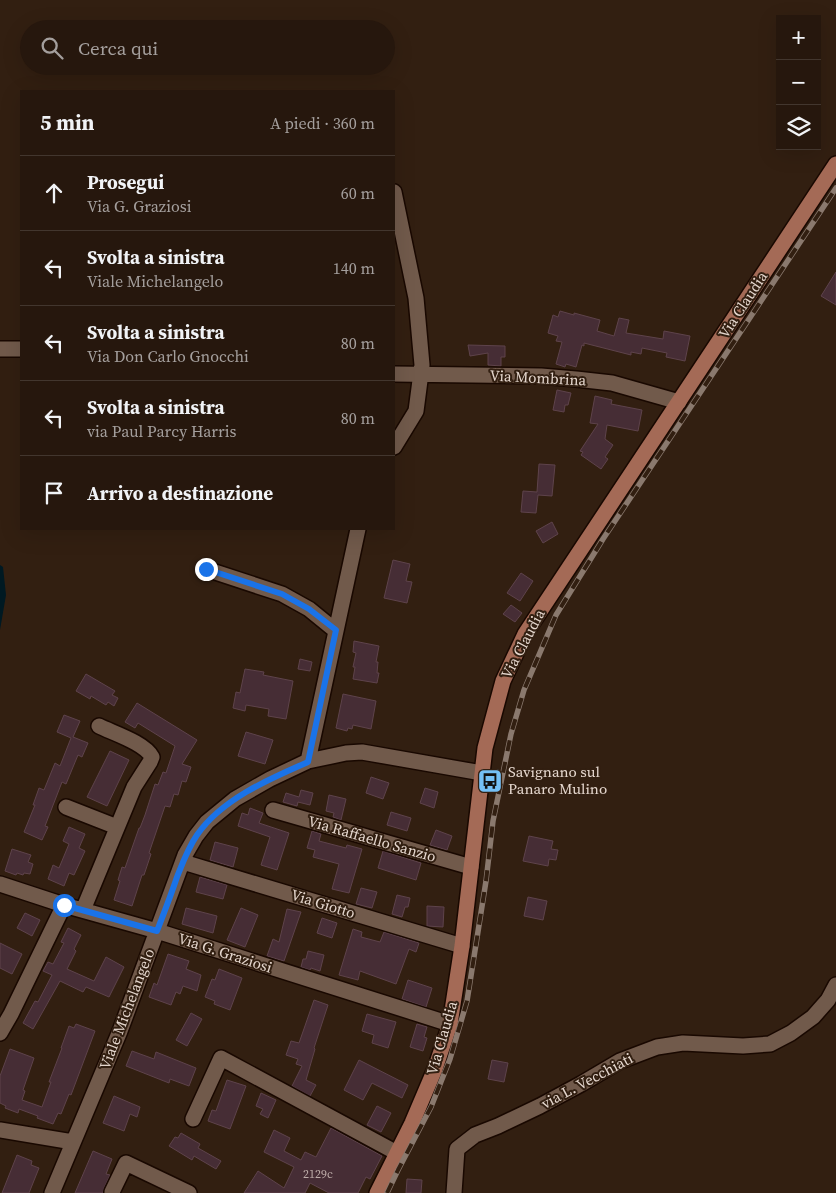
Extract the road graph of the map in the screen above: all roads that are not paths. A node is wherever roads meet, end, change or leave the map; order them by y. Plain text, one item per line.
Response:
1 (836, 164) edge
2 (395, 197) edge
3 (20, 349) edge
4 (0, 350) edge
5 (395, 374) edge
6 (425, 374) junction
7 (679, 402) junction
8 (395, 445) edge
9 (358, 530) edge
10 (206, 569) dead end
11 (336, 630) junction
12 (99, 726) dead end
13 (308, 762) junction
14 (482, 773) junction
15 (66, 807) dead end
16 (273, 810) dead end
17 (117, 827) junction
18 (183, 862) junction
19 (472, 867) junction
20 (0, 884) edge
21 (64, 905) junction
22 (83, 910) junction
23 (157, 931) junction
24 (462, 946) junction
25 (836, 985) edge
26 (450, 1024) junction
27 (0, 1033) edge
28 (193, 1118) dead end
29 (0, 1130) edge
30 (73, 1142) junction
31 (397, 1153) junction
32 (112, 1192) edge
33 (52, 1193) edge
34 (189, 1193) edge
35 (377, 1193) edge
36 (454, 1193) edge

1 - 7 main road, Via Claudia
2 - 6 street
3 - 4 street
5 - 6 street, Via Mombrina
6 - 7 street, Via Mombrina
6 - 8 street
7 - 14 main road, Via Claudia
9 - 11 street
10 - 11 street
11 - 13 street
12 - 17 street
13 - 14 street, Viale Michelangelo
13 - 18 street, Viale Michelangelo
14 - 19 main road, Via Claudia
15 - 17 street
16 - 19 street, Via Raffaello Sanzio
17 - 22 street
18 - 23 street, Viale Michelangelo
18 - 24 street, Via Giotto
19 - 24 main road, Via Claudia
20 - 21 street, Via G. Graziosi
21 - 22 street, Via G. Graziosi
21 - 27 street
22 - 23 street, Via G. Graziosi
23 - 26 street, Via G. Graziosi
23 - 30 street, Viale Michelangelo
24 - 26 main road, Via Claudia
25 - 36 street, via L. Vecchiati
26 - 31 main road, Via Claudia
28 - 31 street
29 - 30 street
30 - 33 street, Viale Michelangelo
31 - 35 main road, Via Claudia
32 - 34 street

